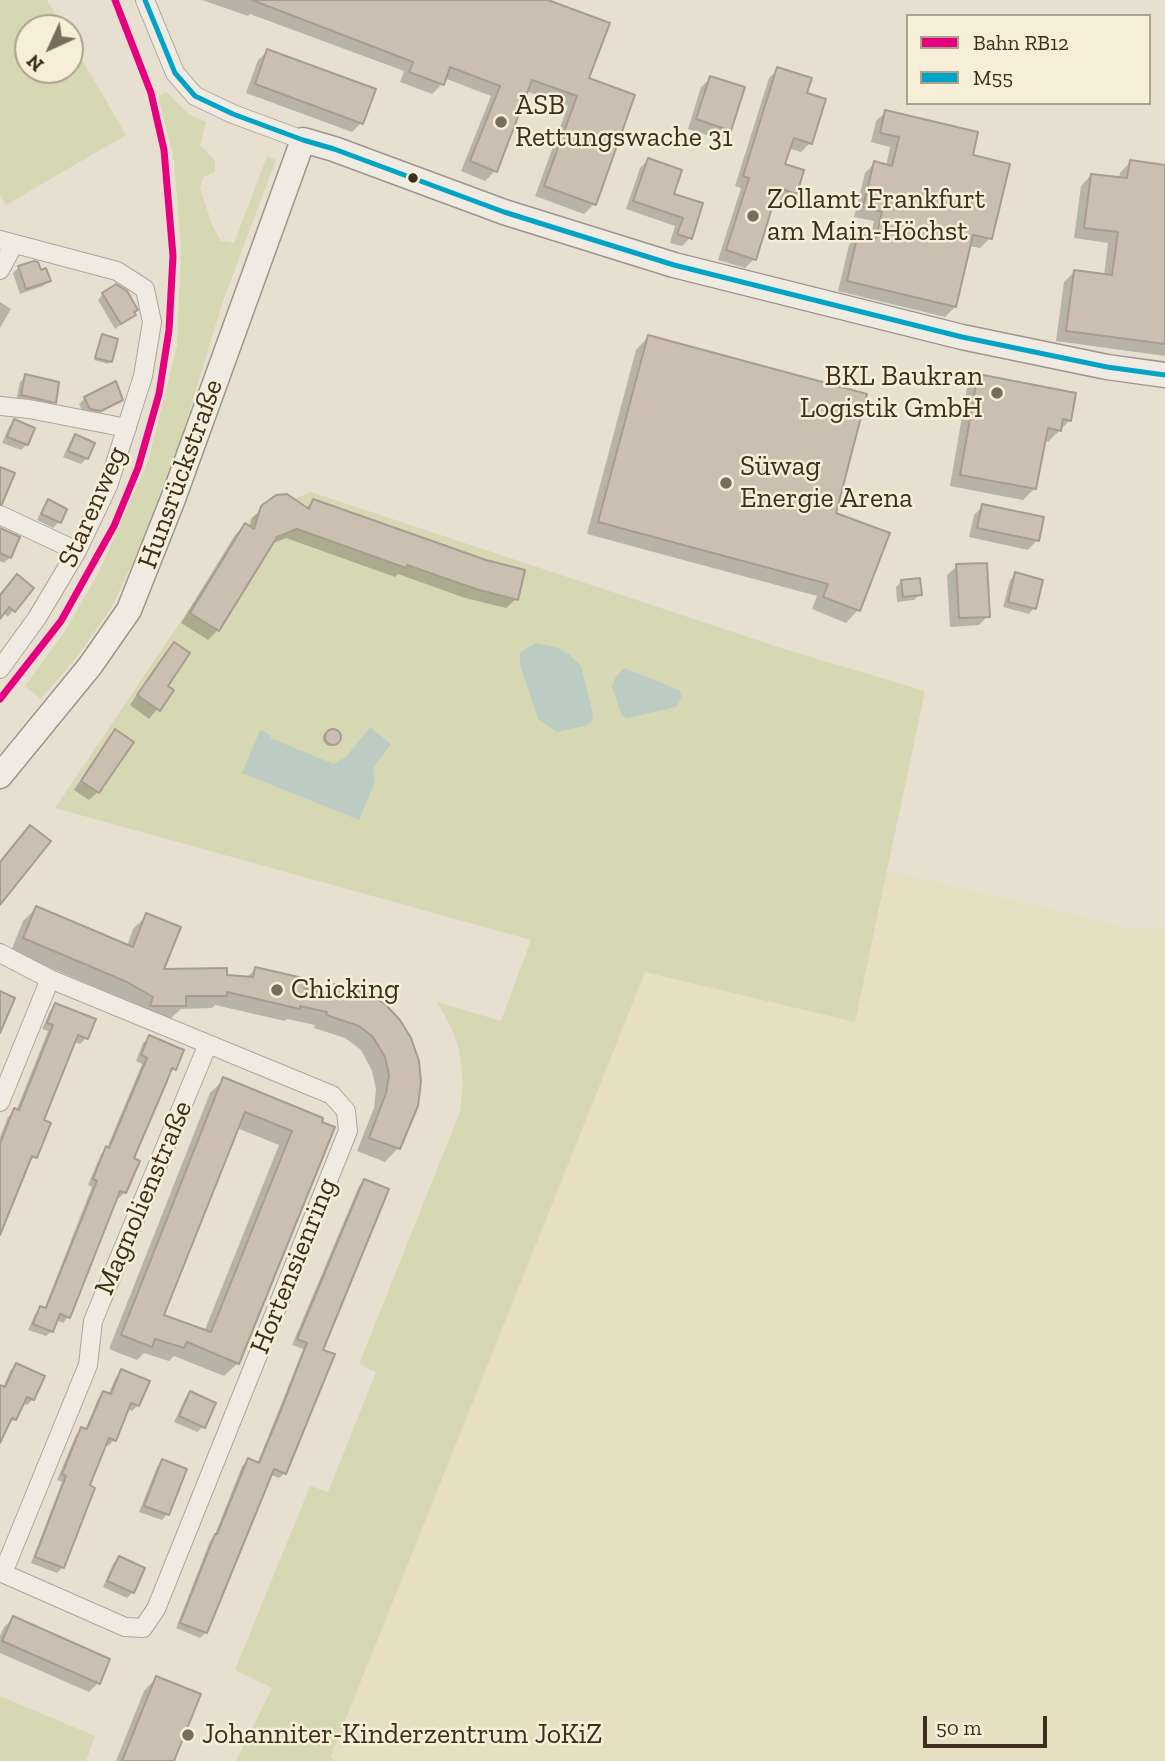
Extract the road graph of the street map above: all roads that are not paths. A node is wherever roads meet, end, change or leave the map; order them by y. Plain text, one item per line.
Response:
1 (145, 0) edge
2 (303, 140) junction
3 (7, 242) edge
4 (0, 270) edge
5 (1165, 374) edge
6 (0, 406) edge
7 (127, 428) junction
8 (0, 516) edge
9 (77, 551) junction
10 (0, 669) edge
11 (0, 776) edge
12 (0, 954) edge
13 (50, 979) junction
14 (208, 1044) junction
15 (0, 1102) edge
16 (1, 1572) edge

1 - 2 street
2 - 5 main road
2 - 11 main road, Hunsrückstraße
3 - 4 street
3 - 7 street, Starenweg
6 - 7 street
7 - 9 street, Starenweg
8 - 9 street
9 - 10 street, Starenweg
12 - 13 street, Hortensienring
13 - 14 street, Hortensienring
13 - 15 street
14 - 16 street, Magnolienstraße
14 - 16 street, Hortensienring

